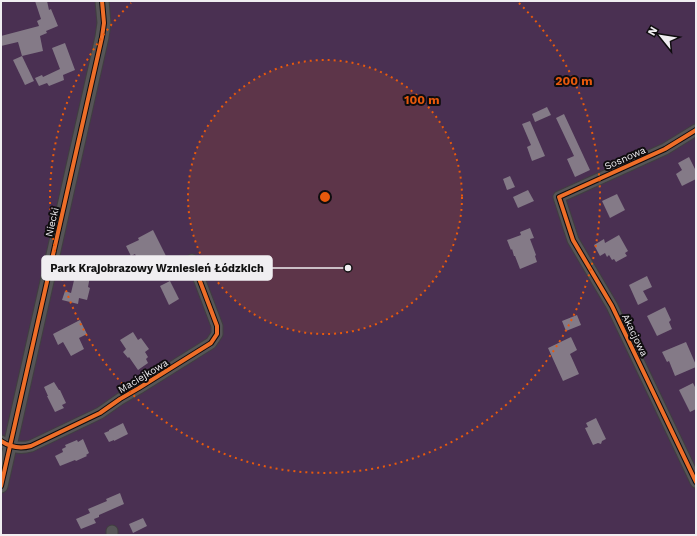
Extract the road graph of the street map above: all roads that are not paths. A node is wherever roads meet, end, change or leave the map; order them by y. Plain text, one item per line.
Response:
1 (102, 1) edge
2 (696, 130) edge
3 (559, 197) joint
4 (192, 260) dead end
5 (5, 443) edge
6 (696, 482) edge
7 (1, 486) edge

1 - 5 street, Niecki
2 - 3 street, Sosnowa
3 - 6 street, Akacjowa
4 - 5 street, Maciejkowa
5 - 7 street, Niecki

